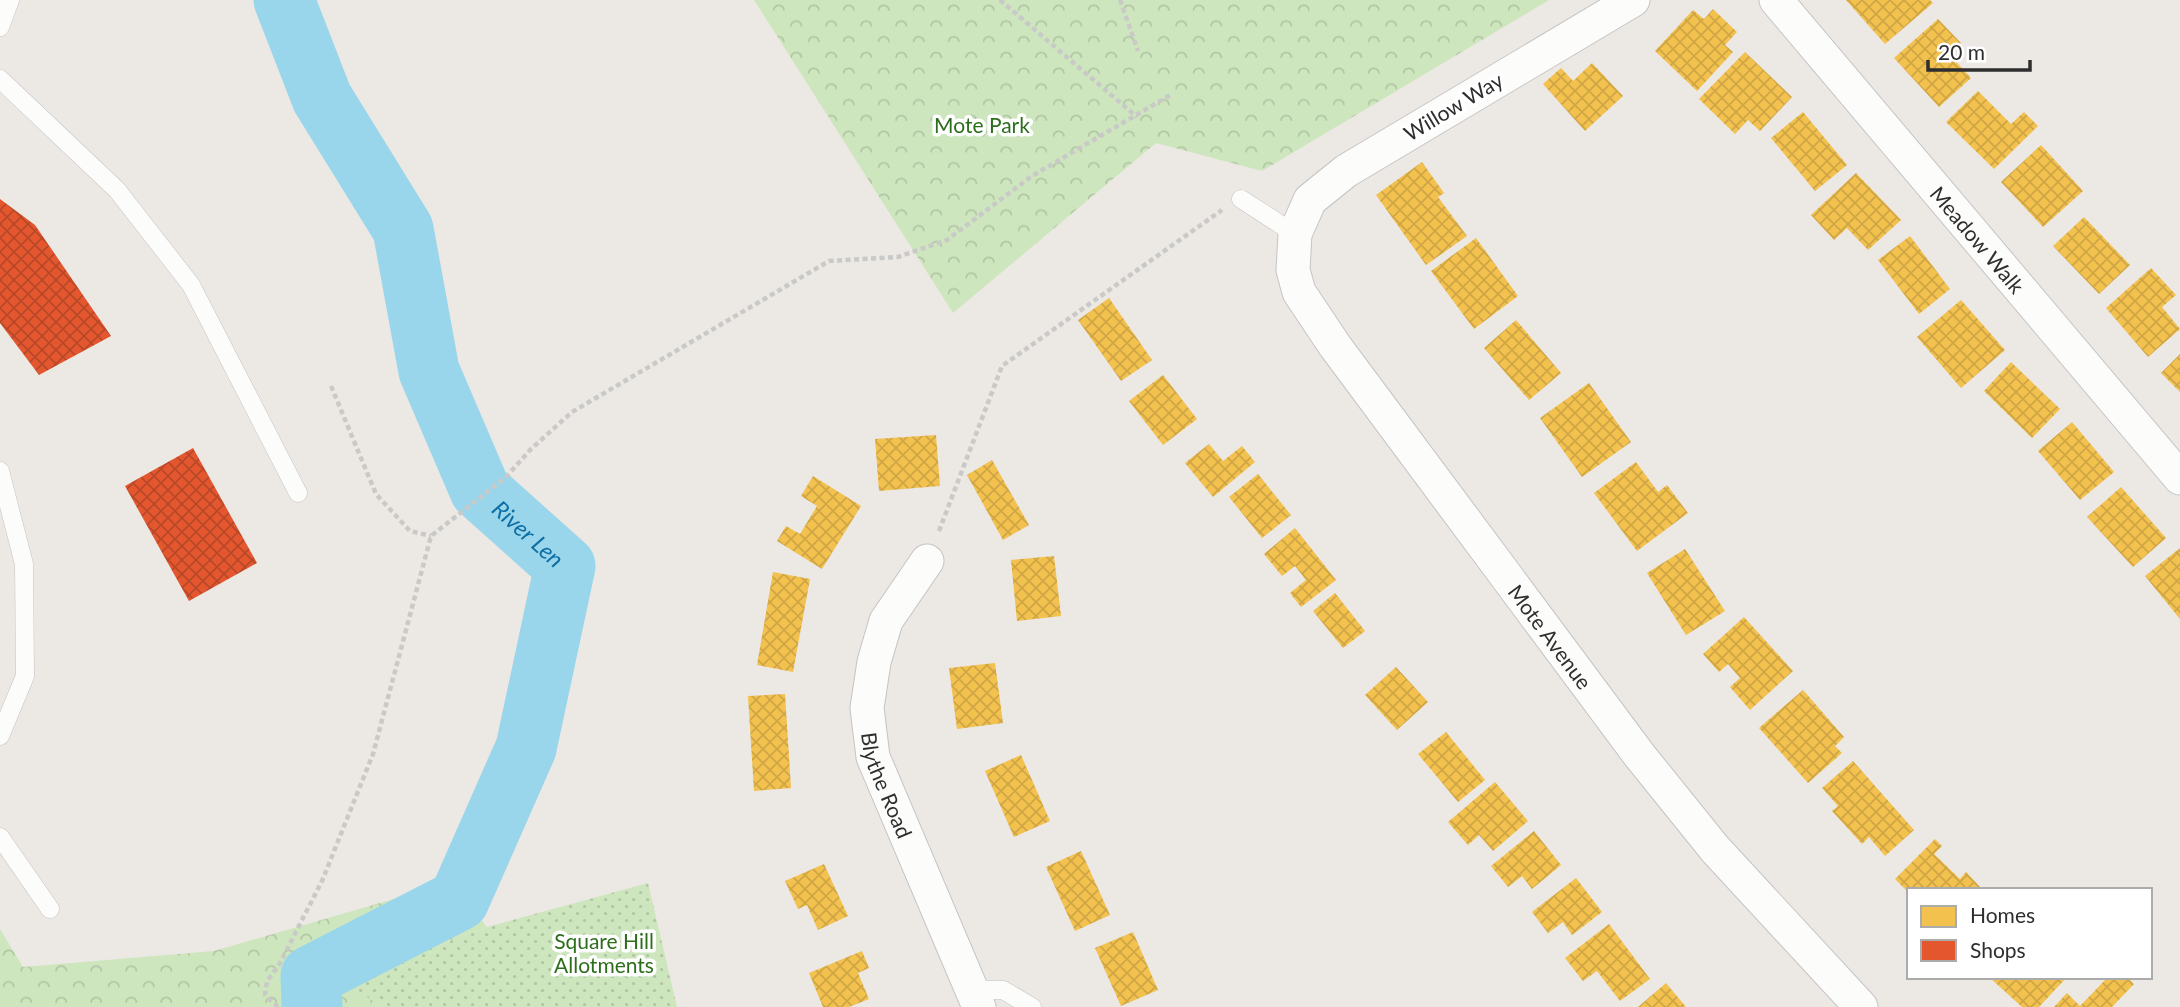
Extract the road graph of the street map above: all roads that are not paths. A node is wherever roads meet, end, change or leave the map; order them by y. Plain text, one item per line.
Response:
1 (10, 0) edge
2 (1633, 0) edge
3 (1776, 0) edge
4 (0, 27) edge
5 (0, 79) edge
6 (1241, 200) road end
7 (1295, 234) junction
8 (0, 471) edge
9 (2180, 478) edge
10 (298, 493) dead end
11 (927, 561) road end
12 (0, 736) edge
13 (0, 837) edge
14 (50, 909) dead end
15 (975, 998) edge
16 (1032, 1007) edge
17 (1861, 1007) edge

1 - 4 lane
2 - 7 street, Willow Way
3 - 9 street, Meadow Walk
5 - 10 lane
6 - 7 lane
7 - 17 street, Mote Avenue
8 - 12 lane
11 - 15 street, Blythe Road
13 - 14 lane
15 - 16 lane

